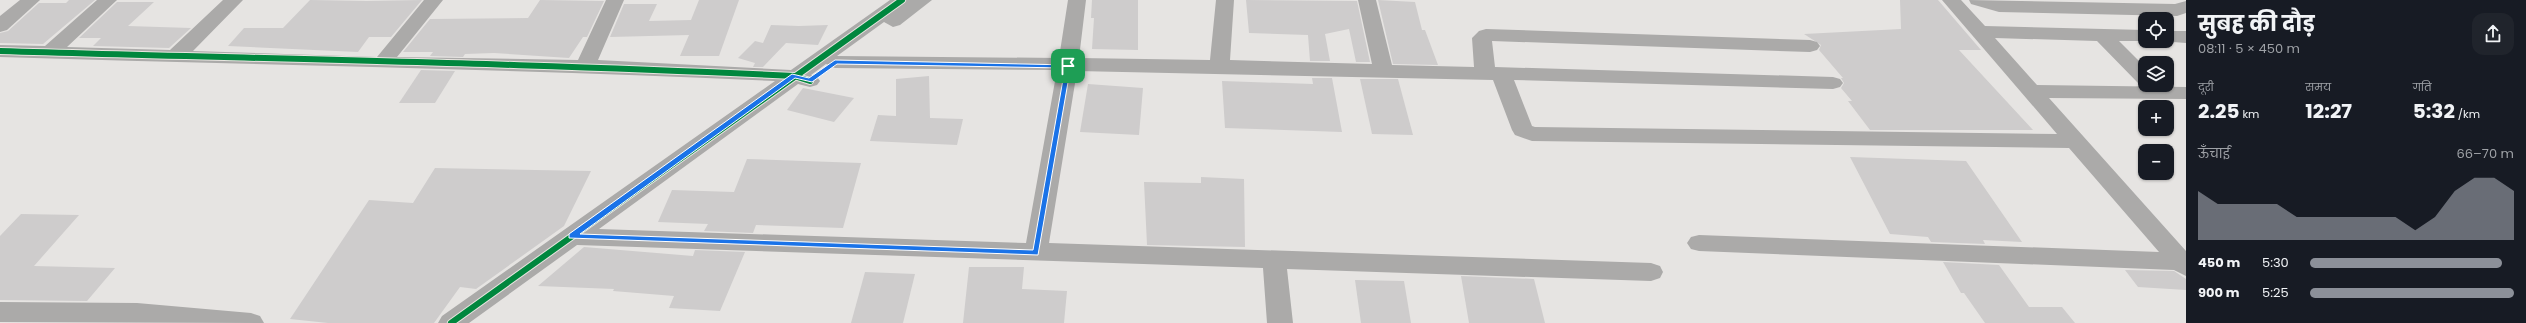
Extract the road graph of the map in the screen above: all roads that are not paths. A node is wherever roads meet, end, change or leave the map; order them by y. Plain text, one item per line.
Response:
1 (31, 0) edge
2 (108, 0) edge
3 (234, 0) edge
4 (434, 0) edge
5 (615, 0) edge
6 (902, 0) edge
7 (923, 0) edge
8 (1077, 0) edge
9 (1225, 0) edge
10 (1367, 0) edge
11 (1951, 0) edge
12 (1978, 0) edge
13 (2186, 7) edge
14 (0, 26) edge
15 (1980, 32) junction
16 (2102, 35) junction
17 (2138, 36) edge
18 (2174, 37) edge
19 (2186, 37) edge
20 (1810, 46) dead end
21 (0, 51) edge
22 (50, 52) junction
23 (175, 57) junction
24 (835, 62) junction
25 (382, 63) junction
26 (585, 66) junction
27 (1068, 66) junction
28 (1219, 66) junction
29 (2138, 71) edge
30 (1384, 72) junction
31 (1493, 74) junction
32 (802, 78) junction
33 (1833, 82) dead end
34 (2138, 86) edge
35 (2174, 90) edge
36 (2031, 91) junction
37 (2186, 93) edge
38 (2075, 141) junction
39 (582, 236) junction
40 (1699, 243) dead end
41 (1036, 253) junction
42 (1274, 260) junction
43 (2183, 264) edge
44 (1651, 272) dead end
45 (0, 312) edge
46 (251, 323) edge
47 (451, 323) edge
48 (473, 323) edge
49 (1280, 323) edge

1 - 14 street
2 - 22 street
3 - 23 street
4 - 25 street
5 - 26 street
6 - 32 street
7 - 24 street
8 - 27 street
9 - 28 street
10 - 30 street
11 - 15 street
12 - 13 street
15 - 16 street
15 - 36 street
16 - 17 street
16 - 29 street
18 - 19 street
20 - 31 street
21 - 22 street
22 - 23 street
23 - 25 street
24 - 27 street
24 - 32 street
25 - 26 street
26 - 32 street
27 - 28 street
27 - 41 street
28 - 30 street
30 - 31 street
31 - 33 street
31 - 38 street
32 - 39 street
34 - 36 street
35 - 37 street
36 - 38 street
38 - 43 street
39 - 41 street
39 - 47 street
39 - 48 street
40 - 43 street
41 - 42 street
42 - 44 street
42 - 49 street
45 - 46 street

